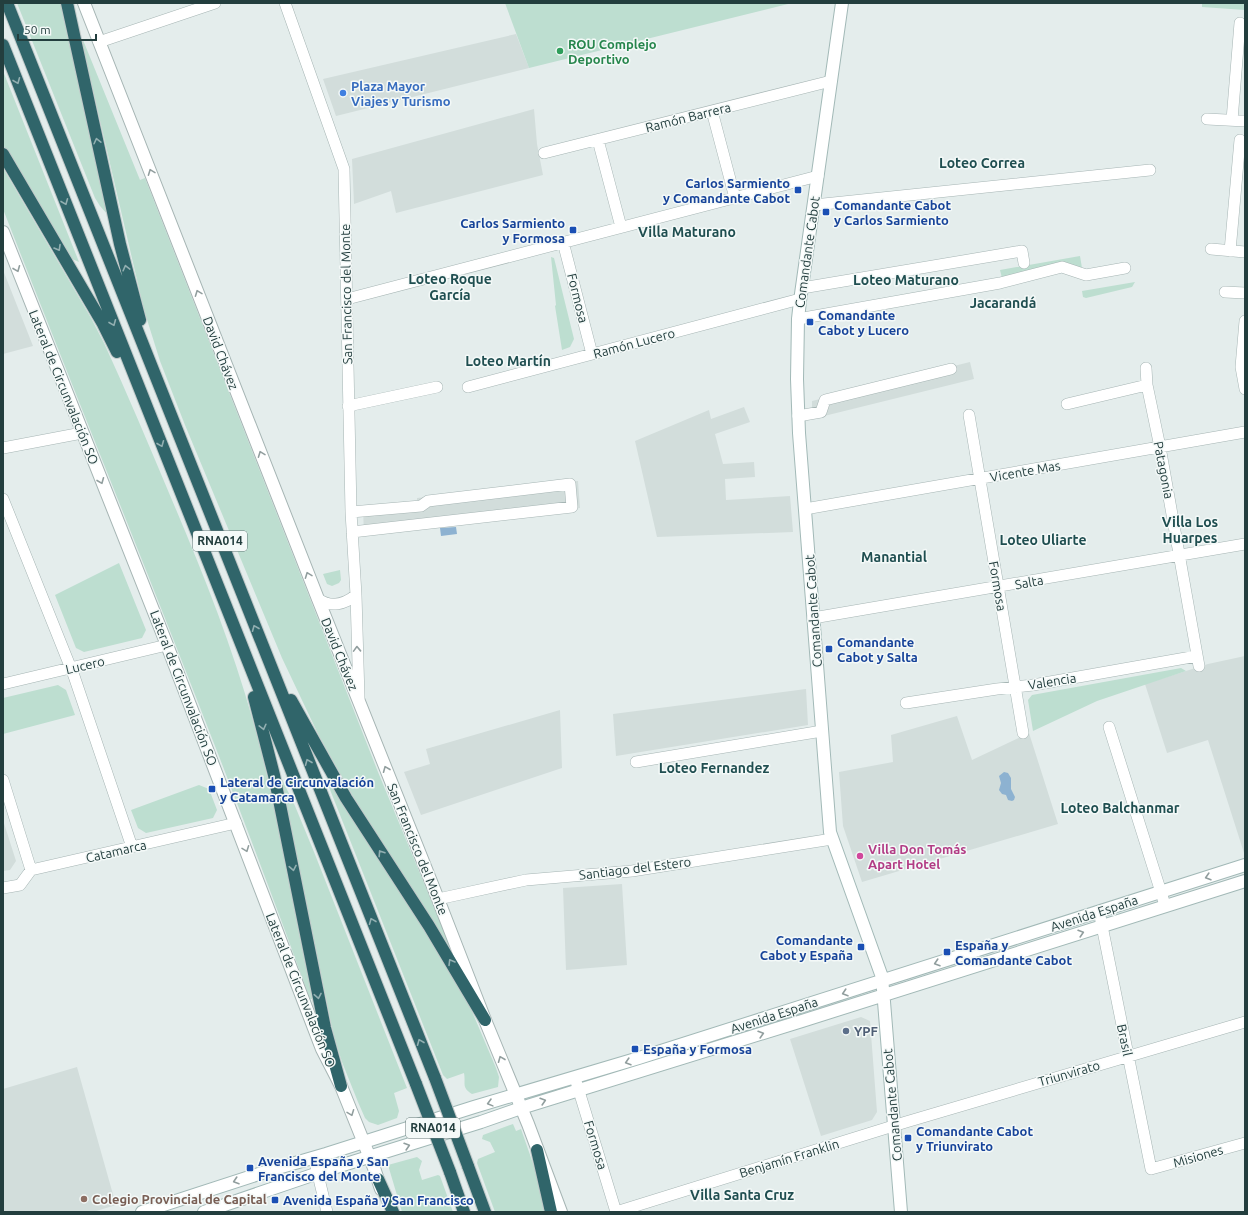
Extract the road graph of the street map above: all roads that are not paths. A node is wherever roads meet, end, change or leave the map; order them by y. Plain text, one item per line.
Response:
1 (7, 3) edge
2 (66, 3) edge
3 (84, 3) edge
4 (215, 3) edge
5 (285, 3) edge
6 (842, 3) edge
7 (1240, 23) dead end
8 (99, 42) junction
9 (3, 45) edge
10 (831, 81) junction
11 (712, 112) junction
12 (1207, 119) dead end
13 (1232, 120) junction
14 (1245, 121) edge
15 (598, 140) junction
16 (1240, 140) dead end
17 (544, 153) dead end
18 (3, 154) edge
19 (1150, 170) dead end
20 (818, 176) junction
21 (735, 198) junction
22 (814, 205) junction
23 (621, 228) junction
24 (3, 232) edge
25 (563, 242) junction
26 (1211, 249) dead end
27 (1230, 251) junction
28 (1245, 252) edge
29 (1024, 263) dead end
30 (1125, 268) dead end
31 (1225, 292) dead end
32 (1245, 293) edge
33 (801, 294) junction
34 (347, 299) junction
35 (798, 319) junction
36 (1245, 321) edge
37 (592, 354) junction
38 (1146, 368) dead end
39 (1243, 368) edge
40 (951, 370) dead end
41 (1147, 385) junction
42 (159, 386) junction
43 (437, 387) dead end
44 (468, 387) dead end
45 (1245, 390) edge
46 (1067, 404) dead end
47 (348, 406) junction
48 (147, 408) junction
49 (969, 415) dead end
50 (798, 416) junction
51 (1245, 432) edge
52 (82, 433) junction
53 (1160, 447) junction
54 (3, 448) edge
55 (980, 479) junction
56 (3, 499) edge
57 (805, 509) junction
58 (351, 512) junction
59 (352, 532) junction
60 (1245, 544) edge
61 (1179, 555) junction
62 (998, 587) junction
63 (356, 595) junction
64 (318, 599) junction
65 (813, 618) junction
66 (232, 622) junction
67 (167, 645) junction
68 (264, 650) junction
69 (1198, 661) joint
70 (71, 668) junction
71 (3, 684) edge
72 (1015, 687) junction
73 (359, 702) junction
74 (906, 703) dead end
75 (1109, 727) dead end
76 (822, 730) junction
77 (1023, 733) dead end
78 (636, 762) dead end
79 (3, 780) edge
80 (236, 823) junction
81 (832, 839) junction
82 (132, 847) junction
83 (1245, 865) edge
84 (31, 870) junction
85 (1245, 881) edge
86 (3, 888) edge
87 (1161, 891) junction
88 (438, 899) junction
89 (1166, 905) junction
90 (1099, 911) junction
91 (1102, 926) junction
92 (882, 981) junction
93 (883, 995) junction
94 (485, 1020) junction
95 (1245, 1022) edge
96 (1128, 1056) junction
97 (575, 1078) junction
98 (341, 1086) junction
99 (579, 1090) junction
100 (516, 1095) junction
101 (521, 1108) junction
102 (894, 1125) junction
103 (363, 1143) junction
104 (1245, 1143) edge
105 (537, 1150) junction
106 (314, 1158) junction
107 (369, 1158) junction
108 (1152, 1169) joint
109 (318, 1173) junction
110 (378, 1179) junction
111 (145, 1212) edge
112 (204, 1212) edge
113 (327, 1212) edge
114 (387, 1212) edge
115 (393, 1212) edge
116 (464, 1212) edge
117 (484, 1212) edge
118 (551, 1212) edge
119 (561, 1212) edge
120 (616, 1212) edge
121 (900, 1212) edge

1 - 42 highway, RNA014
42 -> 2 highway
3 - 8 main road, David Chávez
4 - 8 street
5 - 34 street, San Francisco del Monte
6 - 10 main road, Comandante Cabot
7 - 13 street
64 -> 8 main road, David Chávez
9 -> 48 highway, RNA014
10 - 11 street, Ramón Barrera
10 - 20 main road, Comandante Cabot
11 - 15 street, Ramón Barrera
11 - 21 street
12 - 13 street
13 - 14 street
15 - 17 street, Ramón Barrera
15 - 23 street
16 - 27 street
18 -> 48 highway
19 - 22 street
20 - 21 street
20 - 22 main road, Comandante Cabot
21 - 23 street
22 - 33 main road, Comandante Cabot
23 - 25 street
24 -> 52 main road, Lateral de Circunvalación SO
25 - 34 street
25 - 37 street, Formosa
26 - 27 street
27 - 28 street
29 - 33 street, Ramón Lucero
30 - 35 street
31 - 32 street
33 - 35 main road, Comandante Cabot
33 - 37 street, Ramón Lucero
34 - 47 street, San Francisco del Monte
35 - 50 main road, Comandante Cabot
36 - 39 street
37 - 44 street, Ramón Lucero
38 - 41 street, Patagonia
39 - 45 street
40 - 50 street
41 - 46 street
41 - 53 street, Patagonia
68 -> 42 highway, RNA014
43 - 47 street
47 - 58 street, San Francisco del Monte
48 -> 66 highway, RNA014
49 - 55 street, Formosa
50 - 57 main road, Comandante Cabot
51 - 53 street, Vicente Mas
52 - 54 street
52 -> 67 main road, Lateral de Circunvalación SO
53 - 55 street, Vicente Mas
53 - 61 street, Patagonia
55 - 57 street, Vicente Mas
55 - 62 street, Formosa
56 - 70 street
57 - 65 main road, Comandante Cabot
58 - 59 street, San Francisco del Monte
58 - 59 street
59 - 63 street, San Francisco del Monte
60 - 61 street, Salta
61 - 62 street, Salta
61 - 69 street, Patagonia
62 - 65 street, Salta
62 - 72 street, Formosa
63 - 64 street
73 -> 63 street, San Francisco del Monte
64 - 73 main road, David Chávez
65 - 76 main road, Comandante Cabot
66 -> 98 highway
66 - 116 highway, RNA014, bridge
67 - 70 street, Lucero
67 - 80 main road, Lateral de Circunvalación SO
94 -> 68 highway
117 -> 68 highway, RNA014, bridge
69 - 72 street, Valencia
70 - 71 street, Lucero
70 - 82 street
72 - 74 street, Valencia
72 - 77 street, Formosa
88 -> 73 main road, San Francisco del Monte
75 - 87 street
76 - 78 street
76 - 81 main road, Comandante Cabot
79 - 84 street
80 - 82 street, Catamarca
80 -> 98 main road, Lateral de Circunvalación SO
81 - 88 street, Santiago del Estero
81 - 92 main road, Comandante Cabot
82 - 84 street, Catamarca
83 -> 87 main road, Avenida España
84 - 86 street
85 - 89 main road, Avenida España
87 - 89 street
87 - 90 main road, Avenida España
88 - 94 main road, San Francisco del Monte
89 - 91 main road, Avenida España
90 - 91 street, Brasil
90 -> 92 main road, Avenida España
93 -> 91 main road, Avenida España
91 - 96 street, Brasil
92 - 93 main road, Comandante Cabot
92 -> 97 main road, Avenida España
99 -> 93 main road, Avenida España
93 - 102 main road, Comandante Cabot
100 -> 94 main road, San Francisco del Monte
95 - 96 street, Triunvirato
96 - 102 street, Triunvirato
96 - 108 street, Brasil
97 - 99 street, Formosa
97 - 100 main road, Avenida España
98 -> 103 main road, Lateral de Circunvalación SO
101 -> 99 main road, Avenida España
99 - 120 street, Formosa
100 - 101 main road
100 -> 103 main road, Avenida España
101 - 105 main road
107 -> 101 main road, Avenida España
102 - 120 street, Benjamín Franklin
102 - 121 main road, Comandante Cabot
103 - 106 main road, Avenida España
103 - 107 main road, Lateral de Circunvalación SO
104 - 108 street, Misiones
105 - 118 highway
105 - 119 main road
106 - 109 street
106 -> 111 main road, Avenida España
107 - 109 main road, Avenida España
107 - 110 main road, Lateral de Circunvalación SO
109 - 112 main road, Avenida España
109 - 113 street
110 - 114 main road, Lateral de Circunvalación SO
110 - 115 highway

